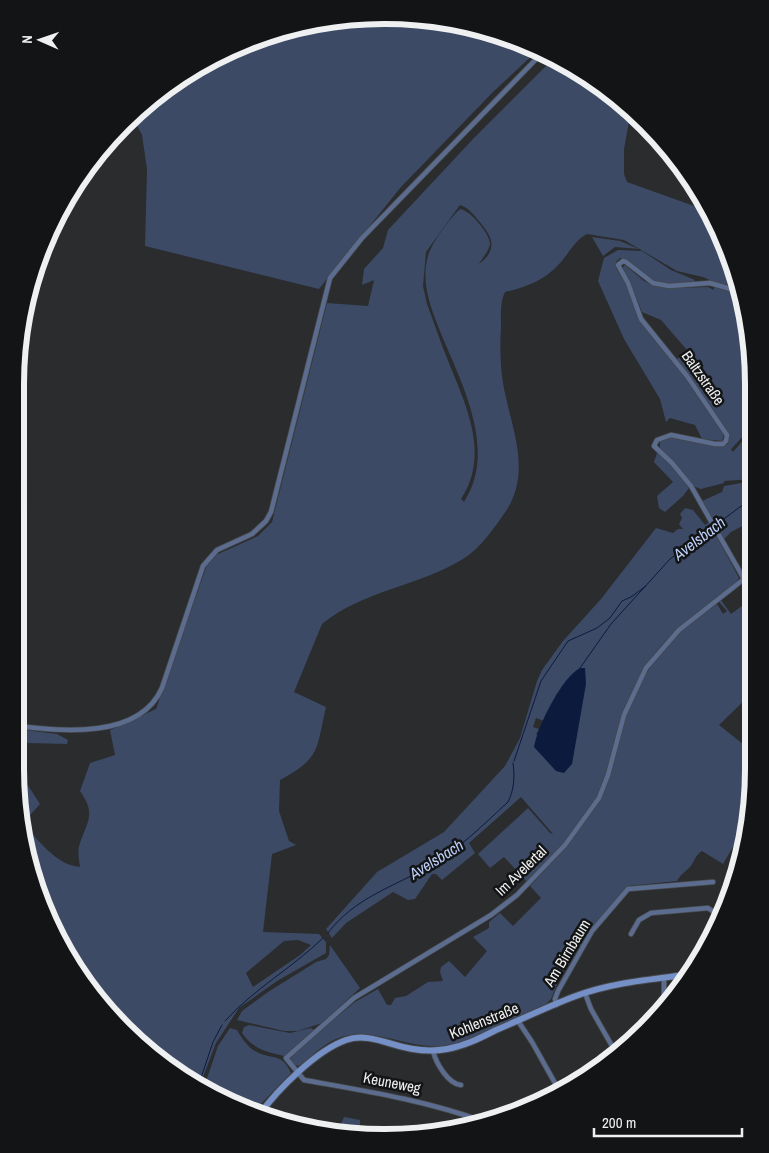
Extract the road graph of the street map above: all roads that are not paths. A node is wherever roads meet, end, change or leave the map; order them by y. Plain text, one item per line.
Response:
1 (537, 58) edge
2 (733, 290) edge
3 (744, 578) joint
4 (24, 727) edge
5 (713, 882) dead end
6 (715, 913) edge
7 (631, 934) dead end
8 (680, 976) edge
9 (664, 977) junction
10 (585, 993) junction
11 (664, 996) edge
12 (556, 1005) junction
13 (518, 1021) junction
14 (613, 1048) edge
15 (433, 1051) junction
16 (298, 1074) junction
17 (461, 1085) dead end
18 (556, 1086) edge
19 (264, 1108) edge
20 (473, 1118) edge

1 - 4 street
2 - 3 street, Baltzstraße
3 - 16 street, Im Avelertal
5 - 12 street, Am Birnbaum
6 - 7 street
8 - 9 main road, Kohlenstraße
9 - 10 main road, Kohlenstraße
9 - 11 street
10 - 12 main road, Kohlenstraße
10 - 14 street
12 - 13 main road, Kohlenstraße
13 - 15 main road, Kohlenstraße
13 - 18 street
15 - 16 main road, Kohlenstraße
15 - 17 street
16 - 19 main road
16 - 20 street, Keuneweg

